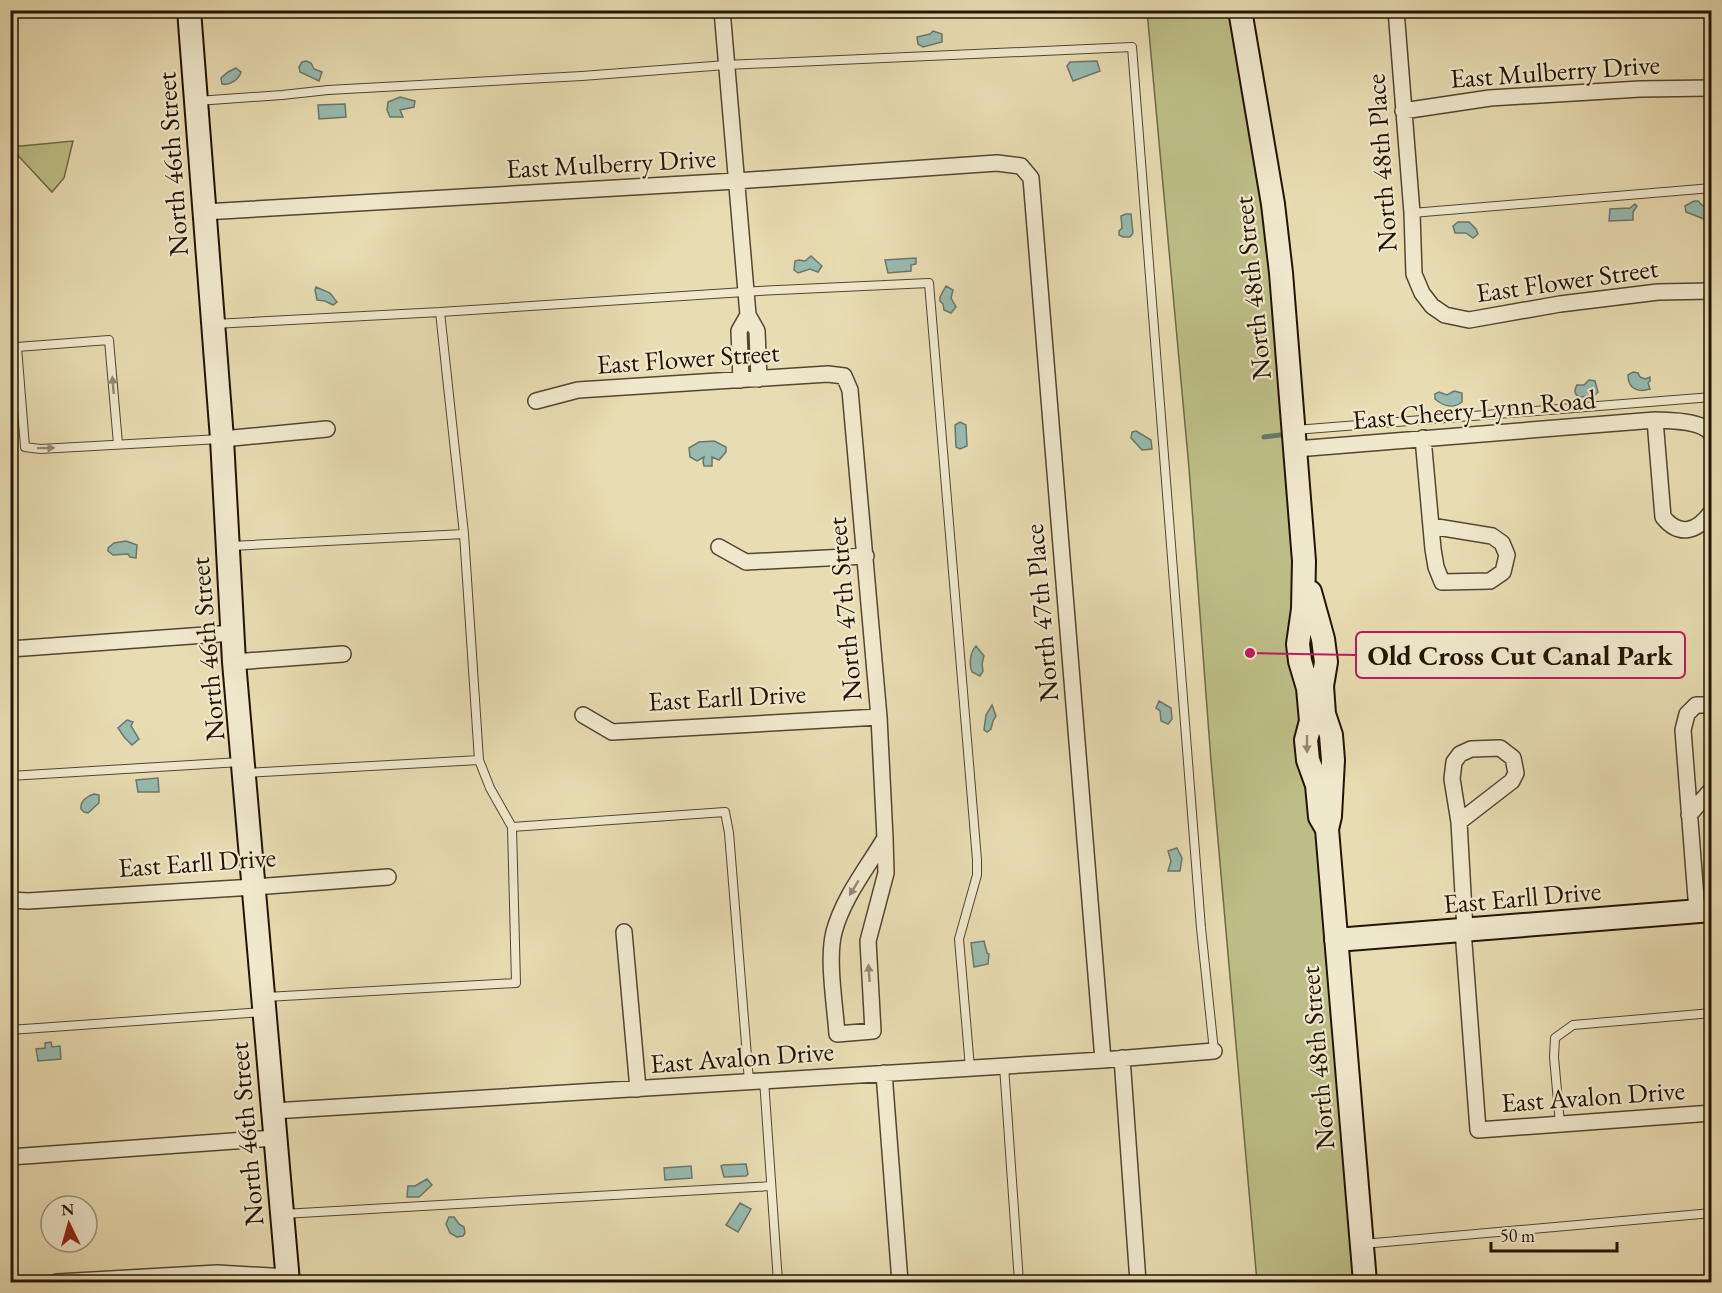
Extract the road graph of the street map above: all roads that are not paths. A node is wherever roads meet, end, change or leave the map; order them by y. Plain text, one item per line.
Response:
1 (189, 10) edge
2 (722, 10) edge
3 (1240, 10) edge
4 (1396, 10) edge
5 (726, 65) junction
6 (1712, 88) edge
7 (196, 101) junction
8 (1403, 111) junction
9 (1021, 166) joint
10 (736, 181) junction
11 (1712, 188) edge
12 (204, 212) junction
13 (1412, 213) junction
14 (1712, 291) edge
15 (746, 292) junction
16 (1432, 306) joint
17 (440, 312) junction
18 (748, 315) junction
19 (213, 324) junction
20 (844, 376) joint
21 (759, 379) junction
22 (741, 380) junction
23 (1712, 397) edge
24 (536, 401) dead end
25 (1655, 420) junction
26 (327, 429) dead end
27 (1712, 435) edge
28 (1423, 438) junction
29 (222, 439) junction
30 (1295, 439) junction
31 (117, 444) junction
32 (1712, 511) edge
33 (1431, 526) junction
34 (464, 534) junction
35 (227, 546) junction
36 (719, 547) dead end
37 (866, 556) junction
38 (233, 633) junction
39 (10, 650) edge
40 (343, 654) dead end
41 (234, 662) junction
42 (1712, 707) edge
43 (583, 715) dead end
44 (879, 717) junction
45 (480, 760) junction
46 (245, 767) junction
47 (10, 776) edge
48 (1712, 789) edge
49 (1689, 815) junction
50 (1459, 822) junction
51 (512, 827) junction
52 (885, 838) junction
53 (388, 877) dead end
54 (254, 887) junction
55 (10, 900) edge
56 (1704, 911) edge
57 (1464, 930) junction
58 (624, 932) dead end
59 (1336, 940) junction
60 (264, 1005) junction
61 (1712, 1013) edge
62 (10, 1029) edge
63 (1214, 1051) joint
64 (1122, 1058) junction
65 (1103, 1060) junction
66 (1004, 1066) junction
67 (970, 1068) junction
68 (884, 1073) junction
69 (756, 1080) junction
70 (638, 1089) junction
71 (273, 1111) junction
72 (1712, 1113) edge
73 (1560, 1124) junction
74 (275, 1138) junction
75 (10, 1157) edge
76 (771, 1186) junction
77 (1712, 1213) edge
78 (282, 1214) junction
79 (1362, 1244) junction
80 (288, 1280) edge
81 (57, 1282) edge
82 (100, 1282) edge
83 (778, 1282) edge
84 (900, 1282) edge
85 (1019, 1282) edge
86 (1138, 1282) edge
87 (1365, 1282) edge

1 - 7 street, North 46th Street
2 - 5 street
3 - 30 street, North 48th Street
4 - 8 street, North 48th Place
5 - 7 lane
5 - 10 street
5 - 63 lane
6 - 8 street, East Mulberry Drive
7 - 12 street, North 46th Street
8 - 13 street, North 48th Place
9 - 10 street, East Mulberry Drive
9 - 65 street, North 47th Place
10 - 12 street, East Mulberry Drive
10 - 15 street
11 - 13 lane
12 - 19 street, North 46th Street
13 - 16 street, North 48th Place
14 - 16 street, East Flower Street
15 - 17 lane
15 - 18 street
15 - 67 lane
17 - 19 lane
17 - 34 lane
18 - 21 street
18 - 22 street
19 - 29 street, North 46th Street
20 - 21 street, East Flower Street
20 - 37 street, North 47th Street
21 - 22 street, East Flower Street
22 - 24 street, East Flower Street
23 - 30 lane
25 - 27 street, East Cheery Lynn Road
25 - 28 street, East Cheery Lynn Road
25 - 32 street
26 - 29 street
28 - 30 street, East Cheery Lynn Road
28 - 33 street
29 - 31 lane
29 - 35 street, North 46th Street
30 - 59 street, North 48th Street
31 -> 31 lane
33 - 33 street
34 - 35 lane
34 - 45 lane
35 - 38 street, North 46th Street
36 - 37 street
37 - 44 street, North 47th Street
38 - 39 street
38 - 41 street, North 46th Street
40 - 41 street
41 - 46 street, North 46th Street
42 - 49 street
43 - 44 street, East Earll Drive
44 - 52 street, North 47th Street
45 - 46 lane
45 - 51 lane
46 - 47 lane
46 - 54 street, North 46th Street
48 - 49 street
49 - 56 street
50 - 50 street
50 - 57 street
51 - 60 lane
51 - 69 lane
52 -> 52 street, North 47th Street
53 - 54 street, East Earll Drive
54 - 55 street, East Earll Drive
54 - 60 street, North 46th Street
56 - 57 street, East Earll Drive
57 - 59 street, East Earll Drive
57 - 73 street, East Avalon Drive
58 - 70 street
59 - 79 street, North 48th Street
60 - 62 lane
60 - 71 street, North 46th Street
61 - 73 lane
63 - 64 street, East Avalon Drive
64 - 65 street, East Avalon Drive
64 - 86 street
65 - 66 street, East Avalon Drive
66 - 67 street, East Avalon Drive
66 - 85 lane
67 - 68 street, East Avalon Drive
68 - 69 street, East Avalon Drive
68 - 84 street
69 - 70 street, East Avalon Drive
69 - 76 lane
70 - 71 street, East Avalon Drive
71 - 74 street, North 46th Street
72 - 73 street, East Avalon Drive
74 - 75 street
74 - 78 street, North 46th Street
76 - 78 lane
76 - 83 lane
77 - 79 lane
78 - 80 street, North 46th Street
79 - 87 street, North 48th Street
80 - 82 street
81 - 82 street

